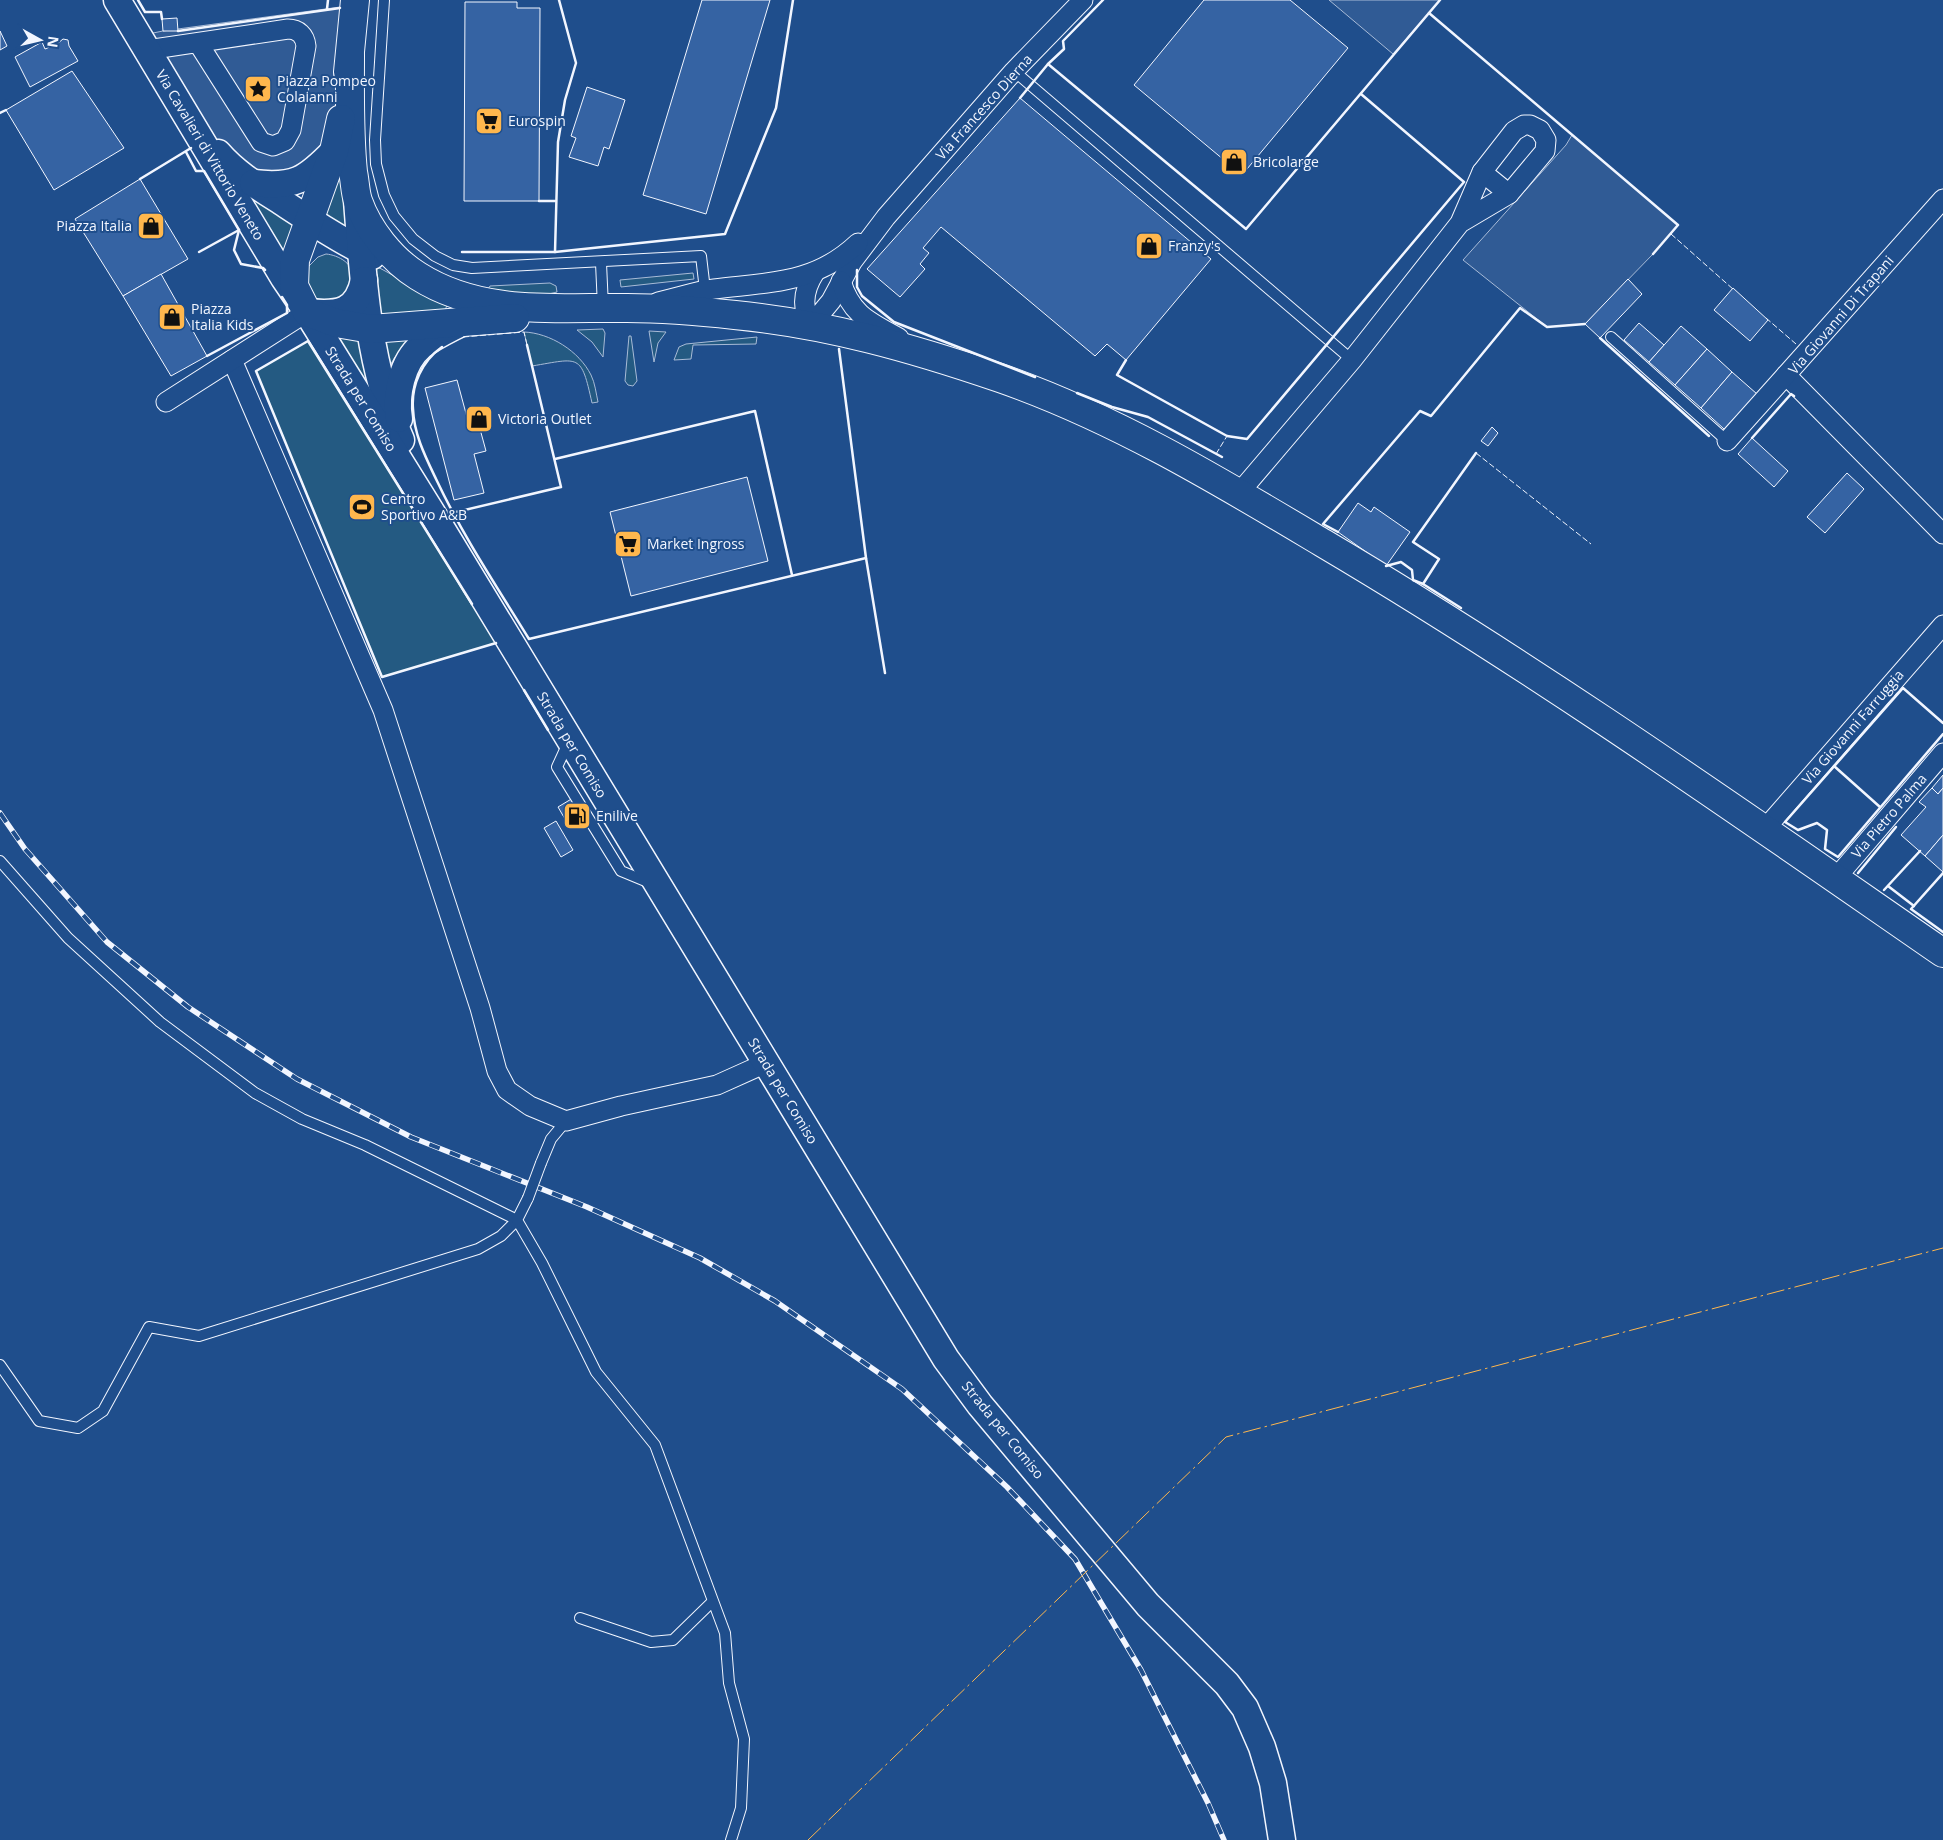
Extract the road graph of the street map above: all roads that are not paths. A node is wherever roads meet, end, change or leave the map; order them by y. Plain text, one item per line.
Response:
1 (117, 0) edge
2 (355, 0) edge
3 (384, 0) edge
4 (1083, 0) edge
5 (198, 43) junction
6 (147, 50) junction
7 (350, 54) junction
8 (1014, 71) junction
9 (191, 123) junction
10 (334, 151) junction
11 (1482, 172) junction
12 (253, 183) junction
13 (1509, 194) junction
14 (357, 198) junction
15 (1943, 199) edge
16 (886, 217) junction
17 (308, 220) junction
18 (1460, 223) junction
19 (361, 250) junction
20 (601, 263) junction
21 (815, 272) junction
22 (294, 274) junction
23 (414, 274) junction
24 (364, 280) junction
25 (841, 281) junction
26 (705, 290) junction
27 (604, 308) junction
28 (636, 308) junction
29 (306, 310) junction
30 (463, 322) junction
31 (812, 324) junction
32 (371, 329) junction
33 (1611, 338) dead end
34 (938, 358) junction
35 (232, 360) junction
36 (1352, 360) junction
37 (1786, 375) junction
38 (166, 402) dead end
39 (1727, 440) joint
40 (403, 445) junction
41 (1239, 493) junction
42 (436, 521) junction
43 (1943, 534) edge
44 (1943, 625) edge
45 (1943, 753) edge
46 (1764, 830) junction
47 (0, 861) edge
48 (1836, 878) junction
49 (1943, 953) edge
50 (766, 1063) junction
51 (566, 1121) junction
52 (517, 1220) junction
53 (0, 1365) edge
54 (712, 1602) junction
55 (580, 1618) dead end
56 (731, 1840) edge
57 (1282, 1840) edge

1 - 6 main road, Via Cavalieri di Vittorio Veneto
2 - 7 main road
3 - 20 lane
4 - 8 street, Via Francesco Dierna
5 - 5 street
5 - 6 street
6 - 9 main road, Via Cavalieri di Vittorio Veneto
7 - 10 main road
7 - 14 main road
8 - 16 street, Via Francesco Dierna
8 - 36 lane
9 - 12 main road
9 - 29 main road, Via Cavalieri di Vittorio Veneto
10 - 12 main road
10 - 17 main road
11 - 13 street
11 - 13 street
11 - 18 street
12 - 17 main road
13 - 18 street
14 - 19 main road
14 - 23 main road
15 - 37 street, Via Giovanni Di Trapani
16 - 21 street
16 - 25 street
17 - 19 main road
17 - 22 main road
18 - 36 street
19 - 22 main road
19 - 23 main road
19 - 24 main road
20 - 26 lane
20 - 27 lane
21 - 26 street
21 - 31 street
22 - 29 main road
23 - 27 main road
24 - 29 main road
24 - 32 main road
25 - 31 street
25 - 34 street
26 - 28 street
27 - 28 main road
27 - 30 main road
28 - 31 main road
29 - 32 main road
29 - 35 street
29 - 42 main road, Strada per Comiso
30 - 32 main road
30 - 40 main road
31 - 34 main road
32 - 40 main road
33 - 39 lane
34 - 41 main road
35 - 38 street
35 - 51 street
36 - 41 street
37 - 39 street
37 - 43 street, Via Giovanni Di Trapani
40 - 42 main road
41 - 46 main road
42 - 50 main road, Strada per Comiso
44 - 46 street, Via Giovanni Farruggia
45 - 48 street, Via Pietro Palma
46 - 48 main road
47 - 52 lane
48 - 49 main road
50 - 51 street
50 - 57 main road, Strada per Comiso
51 - 52 lane, bridge
52 - 53 lane
52 - 54 lane
54 - 55 lane
54 - 56 lane

